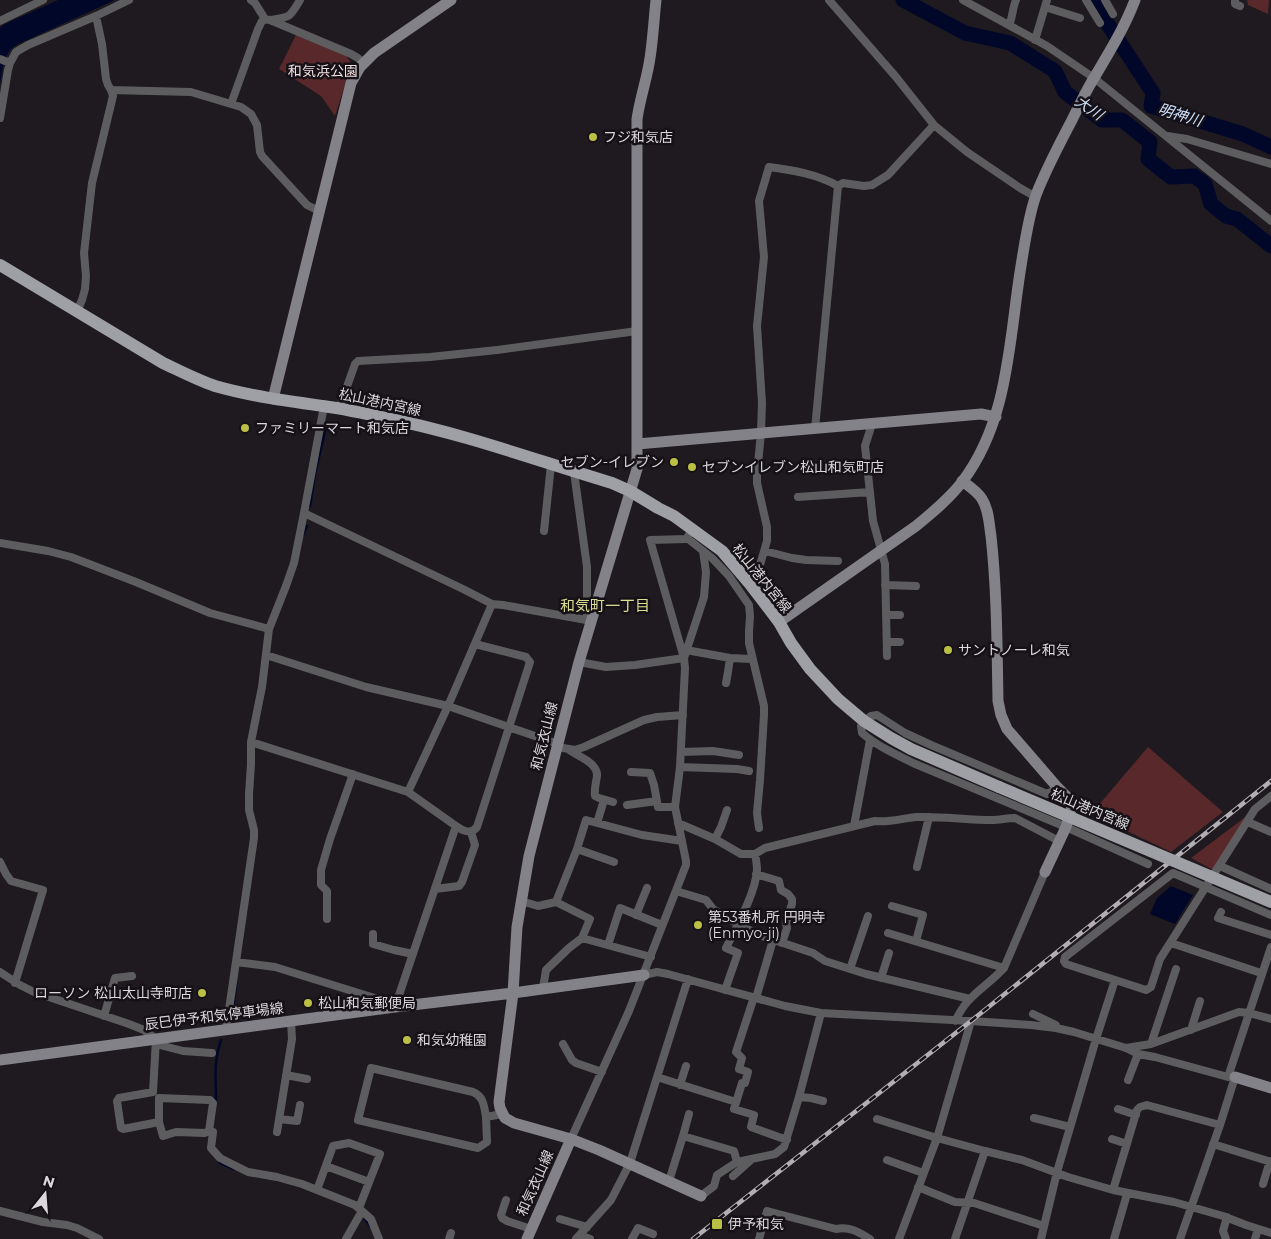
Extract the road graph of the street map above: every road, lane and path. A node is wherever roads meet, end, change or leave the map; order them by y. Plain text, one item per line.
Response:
1 (43, 0) edge
2 (129, 0) edge
3 (251, 0) edge
4 (300, 0) edge
5 (451, 0) edge
6 (656, 0) edge
7 (829, 0) edge
8 (962, 0) edge
9 (1016, 0) edge
10 (1086, 0) edge
11 (1105, 0) edge
12 (1136, 0) edge
13 (1046, 3) edge
14 (1113, 14) dead end
15 (291, 15) junction
16 (96, 16) junction
17 (1080, 18) dead end
18 (0, 20) edge
19 (267, 20) junction
20 (1100, 23) dead end
21 (1008, 25) junction
22 (292, 29) junction
23 (1036, 40) junction
24 (5, 61) edge
25 (363, 63) junction
26 (1092, 82) junction
27 (112, 90) junction
28 (231, 104) junction
29 (0, 118) edge
30 (934, 125) junction
31 (1167, 136) junction
32 (1271, 164) edge
33 (838, 186) junction
34 (1036, 197) junction
35 (319, 211) junction
36 (1271, 221) edge
37 (0, 265) edge
38 (77, 311) junction
39 (637, 331) junction
40 (273, 399) junction
41 (324, 406) junction
42 (339, 409) junction
43 (996, 417) junction
44 (872, 424) junction
45 (815, 429) junction
46 (761, 433) junction
47 (637, 444) junction
48 (551, 465) junction
49 (574, 472) junction
50 (962, 481) junction
51 (630, 491) junction
52 (870, 492) junction
53 (798, 497) dead end
54 (304, 513) junction
55 (544, 531) dead end
56 (690, 533) junction
57 (0, 543) edge
58 (765, 550) junction
59 (882, 550) junction
60 (703, 551) junction
61 (838, 561) dead end
62 (740, 572) junction
63 (885, 584) junction
64 (916, 586) dead end
65 (492, 604) junction
66 (886, 615) junction
67 (900, 615) dead end
68 (589, 620) junction
69 (779, 622) junction
70 (269, 629) junction
71 (887, 642) junction
72 (900, 642) dead end
73 (475, 644) junction
74 (685, 654) junction
75 (266, 655) junction
76 (887, 656) dead end
77 (730, 658) junction
78 (752, 659) junction
79 (579, 662) junction
80 (726, 683) dead end
81 (448, 706) junction
82 (682, 715) junction
83 (864, 721) junction
84 (510, 728) junction
85 (870, 740) junction
86 (251, 742) junction
87 (560, 747) junction
88 (681, 752) junction
89 (739, 755) dead end
90 (680, 767) junction
91 (749, 771) dead end
92 (631, 772) dead end
93 (354, 774) junction
94 (1058, 788) junction
95 (408, 792) junction
96 (1271, 796) edge
97 (604, 800) junction
98 (657, 801) junction
99 (613, 802) dead end
100 (627, 804) dead end
101 (675, 807) junction
102 (727, 810) dead end
103 (929, 816) junction
104 (1248, 822) junction
105 (597, 823) junction
106 (678, 823) junction
107 (456, 826) junction
108 (854, 826) junction
109 (1066, 827) junction
110 (759, 828) dead end
111 (471, 832) junction
112 (1271, 832) edge
113 (715, 839) junction
114 (682, 841) junction
115 (1059, 841) junction
116 (577, 849) junction
117 (755, 854) junction
118 (0, 862) edge
119 (614, 862) dead end
120 (1148, 864) dead end
121 (1220, 866) junction
122 (917, 867) dead end
123 (1045, 872) joint
124 (756, 874) junction
125 (1206, 887) junction
126 (647, 888) dead end
127 (435, 889) junction
128 (1271, 889) edge
129 (676, 891) junction
130 (521, 901) junction
131 (556, 902) junction
132 (1271, 902) edge
133 (892, 906) dead end
134 (1220, 912) dead end
135 (1271, 914) edge
136 (636, 915) junction
137 (868, 916) dead end
138 (327, 918) dead end
139 (738, 924) junction
140 (662, 925) junction
141 (888, 933) dead end
142 (373, 934) dead end
143 (1271, 935) edge
144 (582, 938) junction
145 (773, 940) junction
146 (916, 941) junction
147 (782, 943) junction
148 (1171, 943) junction
149 (608, 945) junction
150 (1271, 947) edge
151 (889, 953) dead end
152 (413, 954) junction
153 (651, 957) junction
154 (236, 962) junction
155 (1004, 968) junction
156 (850, 969) junction
157 (1176, 969) dead end
158 (0, 972) edge
159 (1261, 973) junction
160 (644, 974) junction
161 (132, 976) dead end
162 (881, 978) junction
163 (688, 980) junction
164 (1115, 980) junction
165 (15, 983) junction
166 (543, 988) junction
167 (725, 990) junction
168 (513, 993) junction
169 (755, 998) junction
170 (970, 999) junction
171 (1200, 1001) dead end
172 (396, 1007) junction
173 (821, 1013) junction
174 (1249, 1013) junction
175 (1033, 1014) dead end
176 (104, 1016) junction
177 (1271, 1019) edge
178 (955, 1021) junction
179 (970, 1021) junction
180 (291, 1022) junction
181 (1056, 1028) junction
182 (226, 1030) junction
183 (1191, 1030) junction
184 (1096, 1039) junction
185 (156, 1042) junction
186 (563, 1044) dead end
187 (1151, 1044) junction
188 (1126, 1048) junction
189 (212, 1053) dead end
190 (1138, 1054) junction
191 (0, 1060) edge
192 (686, 1066) dead end
193 (602, 1072) junction
194 (286, 1075) junction
195 (657, 1077) junction
196 (1231, 1077) junction
197 (307, 1079) dead end
198 (1128, 1080) dead end
199 (680, 1085) junction
200 (1271, 1088) edge
201 (156, 1095) junction
202 (799, 1098) junction
203 (824, 1101) dead end
204 (736, 1102) junction
205 (300, 1105) dead end
206 (1118, 1109) dead end
207 (502, 1114) junction
208 (689, 1114) dead end
209 (1136, 1114) junction
210 (279, 1118) junction
211 (486, 1118) junction
212 (1034, 1118) dead end
213 (877, 1119) dead end
214 (159, 1122) junction
215 (1220, 1126) junction
216 (1070, 1127) junction
217 (209, 1131) junction
218 (277, 1132) dead end
219 (683, 1136) junction
220 (937, 1138) junction
221 (571, 1139) junction
222 (1112, 1139) dead end
223 (786, 1140) junction
224 (1127, 1144) junction
225 (1213, 1144) junction
226 (985, 1151) junction
227 (752, 1159) junction
228 (887, 1160) dead end
229 (1270, 1161) edge
230 (737, 1162) junction
231 (630, 1163) junction
232 (326, 1166) junction
233 (1057, 1172) junction
234 (923, 1173) junction
235 (733, 1176) dead end
236 (669, 1181) junction
237 (369, 1182) junction
238 (1263, 1184) dead end
239 (918, 1188) junction
240 (317, 1190) junction
241 (1113, 1190) junction
242 (1127, 1194) junction
243 (701, 1196) joint
244 (506, 1200) dead end
245 (968, 1202) junction
246 (1191, 1207) junction
247 (360, 1209) junction
248 (0, 1211) edge
249 (1227, 1217) junction
250 (560, 1219) dead end
251 (1044, 1226) junction
252 (587, 1227) junction
253 (836, 1229) junction
254 (1258, 1229) junction
255 (1271, 1232) edge
256 (529, 1234) edge
257 (653, 1234) dead end
258 (578, 1237) edge
259 (99, 1239) edge
260 (346, 1239) edge
261 (379, 1239) edge
262 (590, 1239) edge
263 (632, 1239) edge
264 (759, 1239) edge
265 (834, 1239) edge
266 (870, 1239) edge
267 (899, 1239) edge
268 (955, 1239) edge
269 (1041, 1239) edge
270 (1114, 1239) edge
271 (1180, 1239) edge
272 (1226, 1239) edge
273 (1255, 1239) edge

1 - 18 street
2 - 16 street
3 - 19 street
4 - 15 street
5 - 25 street
6 - 39 street, 和気衣山線
7 - 30 street
8 - 21 street
9 - 21 street
10 - 20 street
11 - 14 street
12 - 26 street
13 - 17 street
13 - 23 street
15 - 19 street
15 - 22 street
16 - 24 street
16 - 27 street
19 - 22 street
19 - 28 street
21 - 23 street
22 - 25 street
23 - 26 street
24 - 29 street
25 - 35 street
26 - 31 street
26 - 34 street
27 - 28 street
27 - 38 street
28 - 35 street
30 - 33 street
30 - 34 street
31 - 32 street
31 - 36 street
33 - 45 street
33 - 46 street
34 - 43 street
35 - 40 street
37 - 38 main road, 松山港内宮線
38 - 40 main road, 松山港内宮線
39 - 42 street
39 - 47 street, 和気衣山線
40 - 41 main road, 松山港内宮線
41 - 42 main road, 松山港内宮線
41 - 54 street
42 - 48 main road, 松山港内宮線
43 - 44 street
43 - 50 street
44 - 45 street
44 - 52 street
45 - 46 street
46 - 47 street
46 - 58 street
47 - 51 street, 和気衣山線
48 - 49 main road, 松山港内宮線
48 - 55 street
49 - 51 main road, 松山港内宮線
49 - 68 street
50 - 59 street
50 - 94 street
51 - 56 main road, 松山港内宮線
51 - 68 street, 和気衣山線
52 - 53 street
52 - 59 street
54 - 65 street
54 - 70 street
56 - 60 street
56 - 62 main road, 松山港内宮線
56 - 74 street
57 - 70 street
58 - 61 street
58 - 62 street
59 - 63 street
59 - 69 street
60 - 74 street
60 - 78 street
62 - 69 main road, 松山港内宮線
63 - 64 street
63 - 66 street
65 - 68 street
65 - 73 street
66 - 67 street
66 - 71 street
68 - 79 street, 和気衣山線
69 - 83 main road, 松山港内宮線
70 - 75 street
71 - 72 street
71 - 76 street
73 - 81 street
73 - 84 street
74 - 77 street
74 - 79 street
74 - 82 street
75 - 81 street
75 - 86 street
77 - 78 street
77 - 80 street
78 - 110 street
79 - 87 street, 和気衣山線
81 - 84 street
81 - 95 street
82 - 87 street
82 - 88 street
83 - 85 street
83 - 94 street
83 - 132 main road, 松山港内宮線, bridge
84 - 87 street
84 - 111 street
85 - 108 street
85 - 109 street
86 - 93 street
86 - 154 street
87 - 97 street
87 - 130 street, 和気衣山線
88 - 89 street
88 - 90 street
90 - 91 street
90 - 101 street
92 - 98 street
93 - 95 street
93 - 138 street
94 - 109 street
95 - 107 street
96 - 104 street
97 - 99 street
97 - 105 street
98 - 100 street
98 - 101 street
101 - 106 street
102 - 113 street
103 - 108 street
103 - 115 street
103 - 122 street
104 - 112 street
104 - 121 street
105 - 114 street
105 - 116 street
106 - 113 street
106 - 114 street
107 - 111 street
107 - 127 street
108 - 117 street
109 - 115 street
109 - 120 street
111 - 127 street
113 - 117 street
114 - 129 street
115 - 123 street
116 - 119 street
116 - 131 street
117 - 124 street
118 - 165 street
121 - 125 street
121 - 128 street
123 - 155 street
124 - 139 street
124 - 147 street
125 - 135 street
125 - 148 street
125 - 164 street
126 - 136 street
127 - 152 street
129 - 139 street
129 - 140 street
130 - 131 street
130 - 168 street, 和気衣山線
131 - 144 street
133 - 146 street
134 - 143 street
136 - 140 street
136 - 149 street
137 - 156 street
139 - 145 street
139 - 167 street
140 - 153 street
141 - 146 street
142 - 152 street
144 - 149 street
144 - 166 street
145 - 147 street
145 - 169 street
146 - 155 street
147 - 156 street
148 - 159 street
148 - 164 street
149 - 153 street
150 - 159 street
151 - 162 street
152 - 172 street
153 - 160 street
154 - 172 street
154 - 182 street
155 - 170 street
156 - 162 street
157 - 187 street
158 - 165 street
159 - 174 street
160 - 163 street
160 - 166 street, 辰巳伊予和気停車場線
160 - 193 street
161 - 176 street
162 - 170 street
163 - 167 street
163 - 195 street
164 - 184 street
165 - 176 street
166 - 168 street, 辰巳伊予和気停車場線
167 - 169 street
168 - 172 street, 辰巳伊予和気停車場線
168 - 207 street
169 - 173 street
169 - 204 street
170 - 178 street
171 - 183 street
172 - 180 street, 辰巳伊予和気停車場線
173 - 178 street
173 - 202 street
174 - 177 street
174 - 183 street
174 - 196 street
175 - 181 street
176 - 185 street
178 - 179 street
179 - 181 street
179 - 220 street
180 - 182 street, 辰巳伊予和気停車場線
180 - 194 street
181 - 184 street
182 - 185 street, 辰巳伊予和気停車場線
183 - 187 street
184 - 188 street
184 - 216 street
185 - 189 street
185 - 191 street, 辰巳伊予和気停車場線
185 - 201 street
186 - 193 street
187 - 188 street
188 - 190 street
190 - 196 street
190 - 198 street
192 - 199 street
193 - 221 street
194 - 197 street
194 - 210 street
195 - 199 street
195 - 231 street
196 - 200 street
196 - 215 street
199 - 204 street
201 - 214 street
201 - 214 street
201 - 217 street
202 - 203 street
202 - 223 street
204 - 223 street
205 - 210 street
206 - 209 street
207 - 211 street
207 - 221 street
208 - 219 street
209 - 215 street
209 - 224 street
210 - 218 street
211 - 211 street
212 - 216 street
213 - 220 street
214 - 217 street
215 - 225 street
216 - 233 street
217 - 240 street
219 - 230 street
219 - 236 street
220 - 226 street
220 - 234 street
221 - 231 street
221 - 256 street, 和気衣山線
222 - 224 street
223 - 227 street
224 - 241 street
225 - 229 street
225 - 246 street
226 - 233 street
226 - 245 street
227 - 230 street
227 - 235 street
228 - 234 street
229 - 238 street
230 - 243 street
231 - 236 street
231 - 252 street
232 - 237 street
232 - 237 street
232 - 240 street
233 - 241 street
233 - 251 street
234 - 239 street
236 - 243 street
237 - 247 street
239 - 245 street
239 - 267 street
240 - 247 street
241 - 242 street
242 - 246 street
242 - 270 street
244 - 256 street
245 - 251 street
245 - 268 street
246 - 249 street
246 - 271 street
247 - 260 street
247 - 261 street
248 - 259 street
249 - 254 street
249 - 272 street
250 - 252 street
251 - 269 street
252 - 258 street
253 - 264 street
253 - 265 street
253 - 266 street
254 - 255 street
254 - 273 street
257 - 263 street
258 - 262 street

